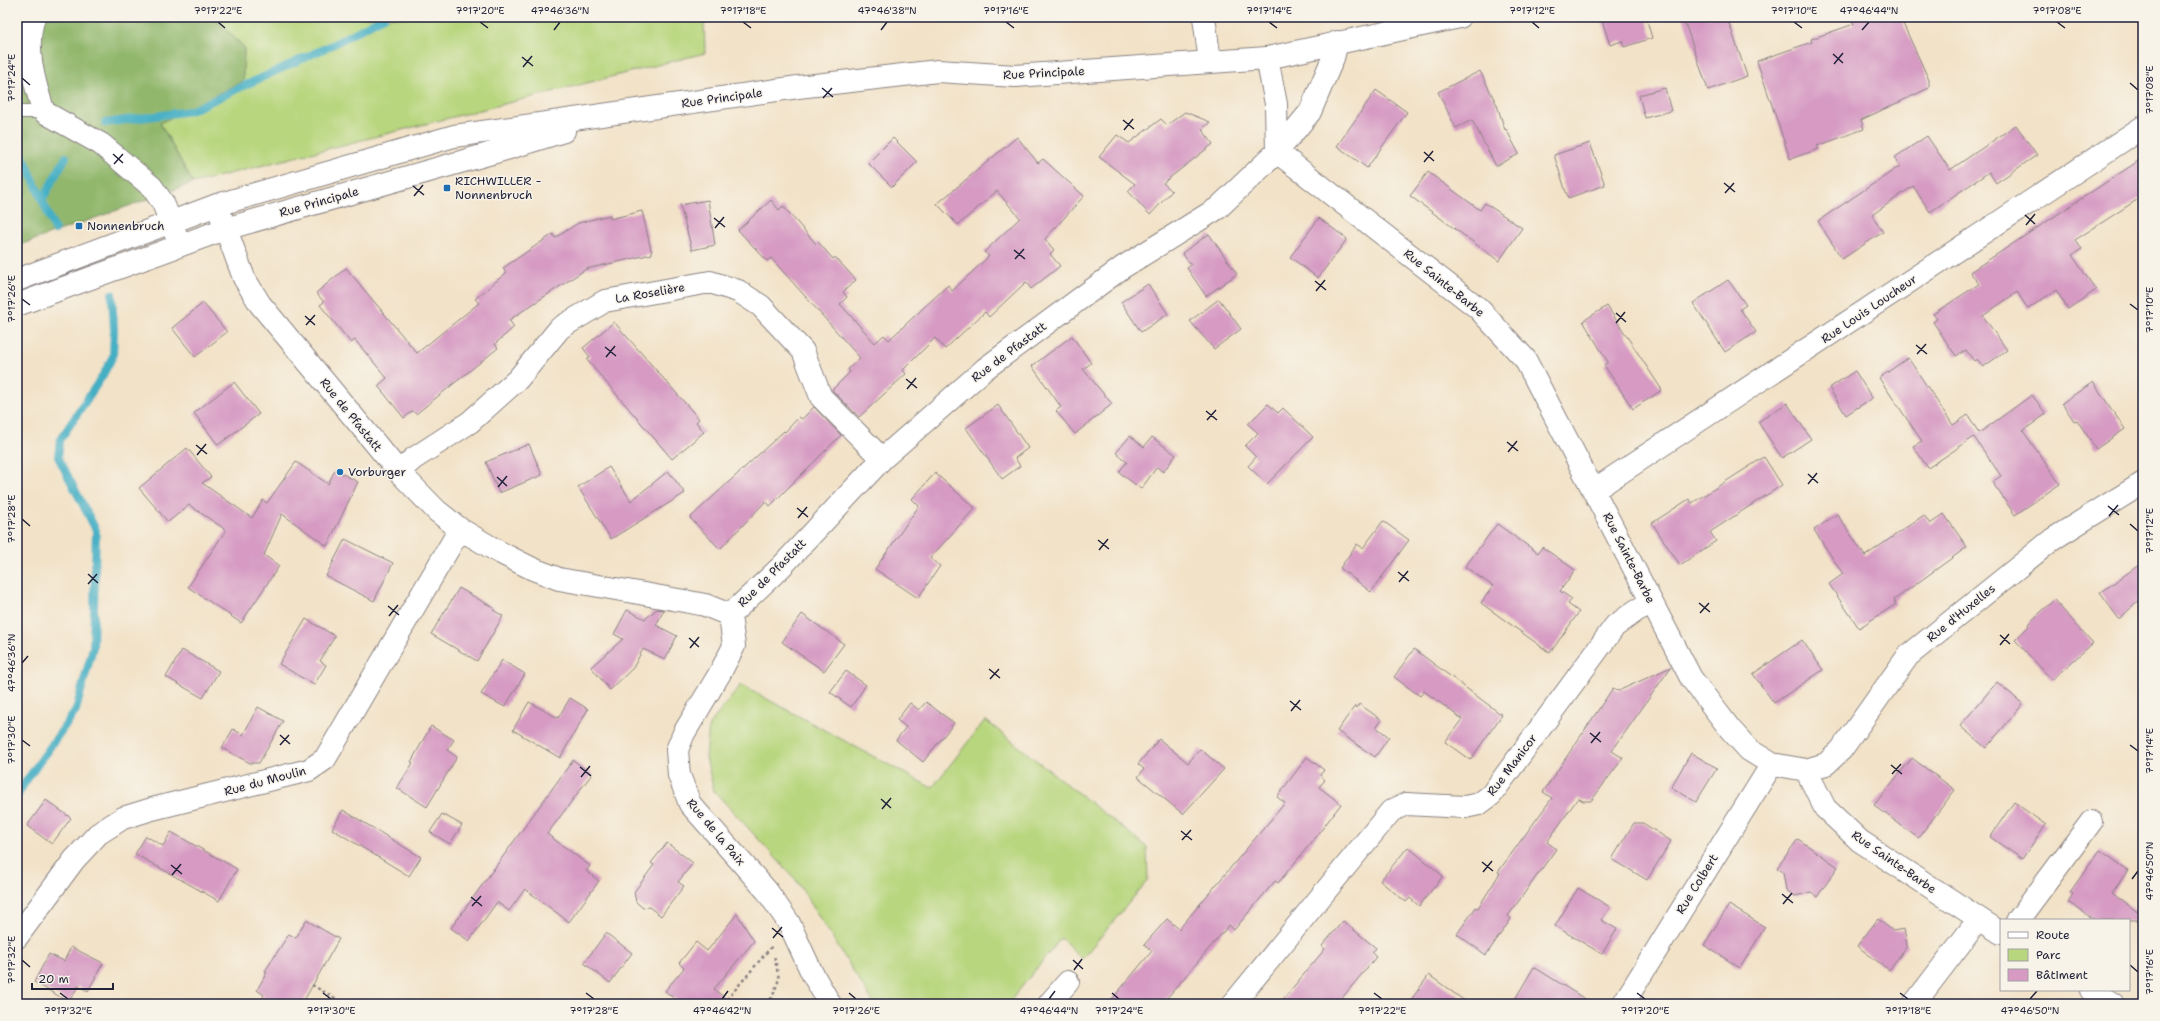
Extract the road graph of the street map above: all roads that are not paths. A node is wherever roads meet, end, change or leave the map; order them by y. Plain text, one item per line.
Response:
1 (34, 17) edge
2 (1204, 17) edge
3 (1460, 17) edge
4 (1337, 42) junction
5 (1266, 58) junction
6 (1210, 62) junction
7 (626, 111) junction
8 (17, 112) edge
9 (44, 112) junction
10 (2143, 127) edge
11 (1276, 152) junction
12 (217, 205) junction
13 (172, 221) junction
14 (224, 229) junction
15 (180, 245) junction
16 (17, 280) edge
17 (17, 305) edge
18 (882, 459) junction
19 (399, 472) junction
20 (2143, 483) edge
21 (1594, 490) junction
22 (460, 529) junction
23 (1652, 603) junction
24 (730, 615) junction
25 (1772, 764) junction
26 (1806, 770) junction
27 (2091, 822) dead end
28 (1979, 919) junction
29 (2019, 919) edge
30 (2000, 932) edge
31 (17, 937) edge
32 (812, 973) junction
33 (1068, 982) dead end
34 (2093, 991) edge
35 (1238, 1002) edge
36 (822, 1004) edge
37 (830, 1004) edge
38 (1049, 1004) edge
39 (1623, 1004) edge
40 (1914, 1004) edge
41 (2113, 1004) edge

1 - 9 street
2 - 6 street
3 - 4 street, Rue Principale
4 - 5 street, Rue Principale
4 - 11 street, Rue de Pfastatt
5 - 6 street, Rue Principale
5 - 11 street
6 - 7 street, Rue Principale
7 - 12 street, Rue Principale
7 - 14 street, Rue Principale
8 - 9 lane
9 - 13 street
10 - 21 street, Rue Louis Loucheur
11 - 18 street, Rue de Pfastatt
11 - 21 street, Rue Sainte-Barbe
12 - 13 street, Rue Principale
12 - 14 street, Rue de Pfastatt
13 - 15 street
13 - 16 street, Rue Principale
14 - 15 street, Rue Principale
14 - 19 street, Rue de Pfastatt
15 - 17 street, Rue Principale
18 - 19 street, La Roselière
18 - 24 street, Rue de Pfastatt
19 - 22 street, Rue de Pfastatt
20 - 26 street, Rue d'Huxelles
21 - 23 street, Rue Sainte-Barbe
22 - 24 street, Rue de Pfastatt
22 - 31 street, Rue du Moulin
23 - 25 street, Rue Sainte-Barbe
23 - 35 street, Rue Manicor
24 - 32 street, Rue de la Paix
25 - 26 street, Rue Sainte-Barbe
25 - 39 street, Rue Colbert
26 - 28 street, Rue Sainte-Barbe
27 - 29 street
28 - 30 street, Rue Sainte-Barbe
28 - 40 street
32 - 36 street, Rue de la Paix
32 - 37 street, Rue de la Paix
33 - 38 street
34 - 41 street

